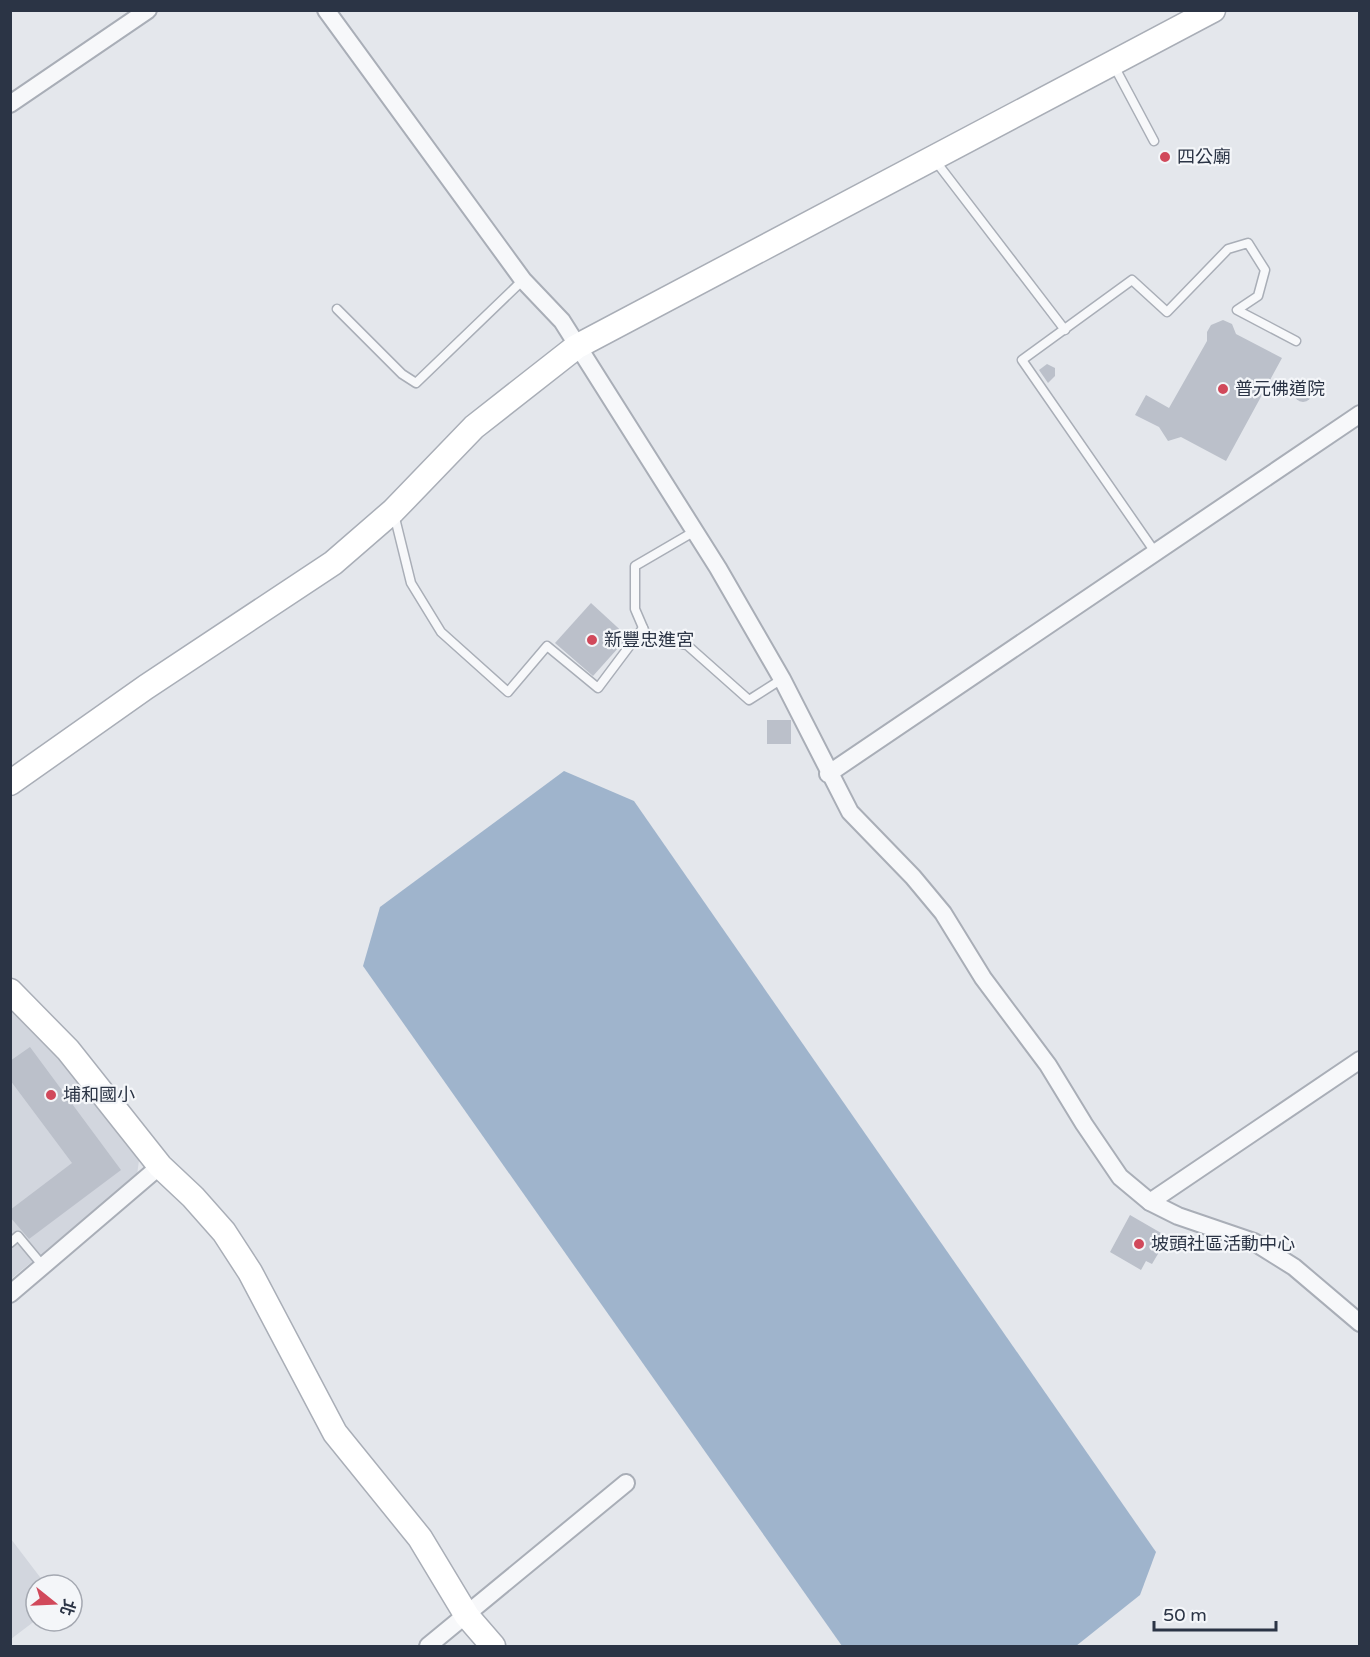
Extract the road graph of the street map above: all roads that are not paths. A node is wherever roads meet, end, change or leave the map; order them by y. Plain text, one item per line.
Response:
1 (148, 10) edge
2 (326, 10) edge
3 (1213, 10) edge
4 (1113, 63) junction
5 (10, 104) edge
6 (1154, 141) dead end
7 (933, 159) junction
8 (523, 280) junction
9 (337, 309) dead end
10 (1065, 330) junction
11 (1296, 341) dead end
12 (576, 347) junction
13 (1359, 414) edge
14 (393, 511) junction
15 (695, 531) junction
16 (1155, 552) junction
17 (643, 628) junction
18 (782, 679) junction
19 (828, 774) junction
20 (10, 783) edge
21 (10, 991) edge
22 (1359, 1060) edge
23 (160, 1166) junction
24 (1150, 1202) junction
25 (10, 1243) edge
26 (43, 1266) junction
27 (10, 1294) edge
28 (1359, 1323) edge
29 (626, 1483) dead end
30 (467, 1616) junction
31 (428, 1647) edge
32 (493, 1647) edge

1 - 5 street
2 - 8 street
3 - 4 street
4 - 6 lane
4 - 7 street
7 - 10 lane
7 - 12 street
8 - 9 lane
8 - 12 street
10 - 11 lane
10 - 16 lane
12 - 14 street
12 - 15 street
13 - 16 street
14 - 17 lane
14 - 20 street
15 - 17 lane
15 - 18 street
16 - 19 street
17 - 18 lane
18 - 19 street
19 - 24 street
21 - 23 street
22 - 24 street
23 - 26 street
23 - 30 street
24 - 28 street
25 - 26 lane
26 - 27 street
29 - 30 street
30 - 31 street
30 - 32 street

